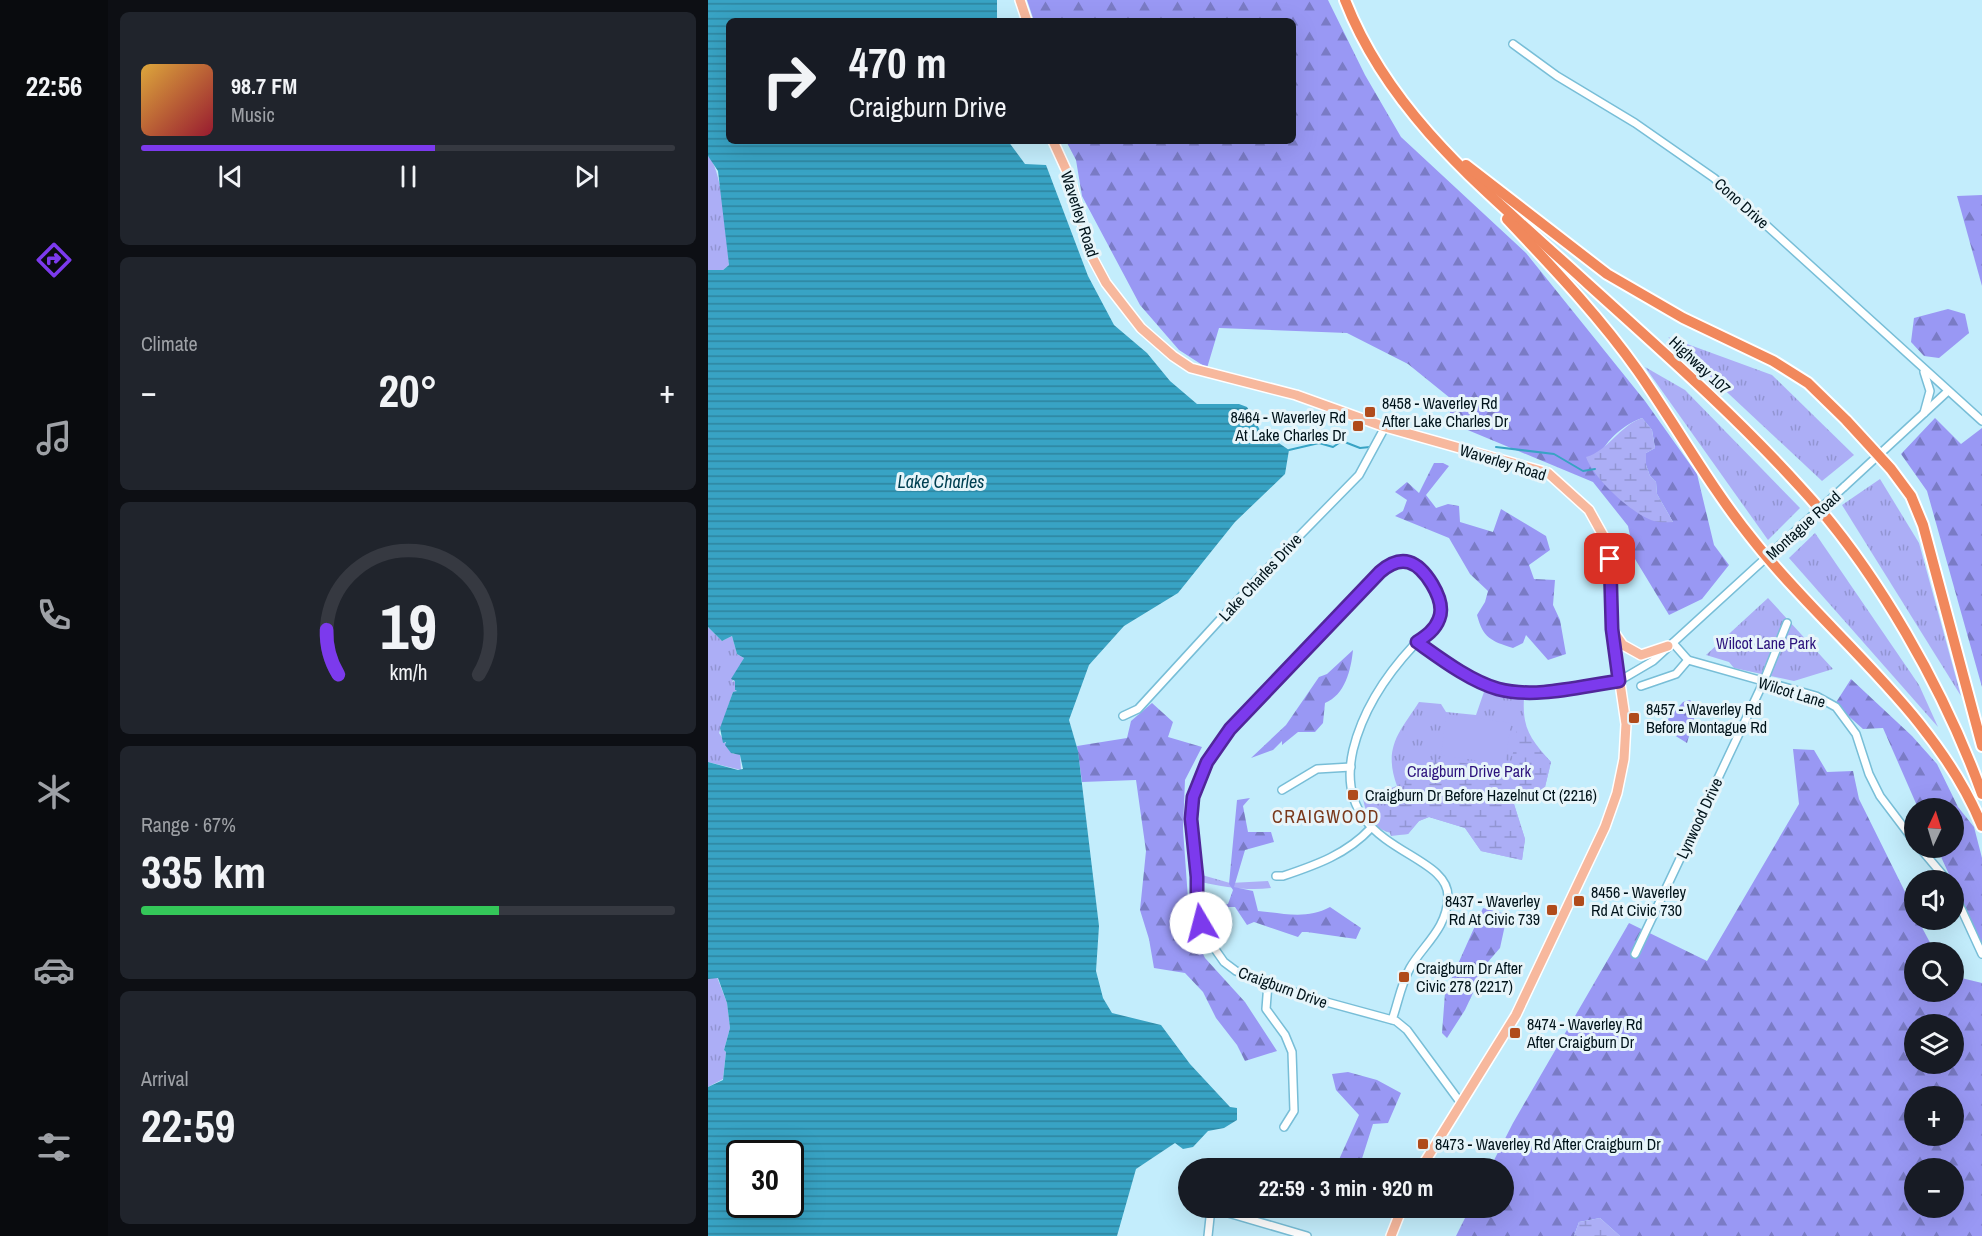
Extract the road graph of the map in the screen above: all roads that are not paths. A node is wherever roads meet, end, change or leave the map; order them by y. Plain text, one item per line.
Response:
1 (1020, 0) edge
2 (1345, 0) edge
3 (1026, 18) edge
4 (1513, 44) dead end
5 (1424, 130) junction
6 (1054, 144) edge
7 (1475, 182) junction
8 (1921, 367) junction
9 (1948, 391) junction
10 (1923, 417) junction
11 (1982, 421) edge
12 (1385, 427) junction
13 (1878, 456) junction
14 (1768, 557) junction
15 (1787, 623) dead end
16 (1612, 629) junction
17 (1417, 642) junction
18 (1671, 645) junction
19 (1688, 660) junction
20 (1619, 681) junction
21 (1763, 683) junction
22 (1641, 686) dead end
23 (1123, 716) dead end
24 (1982, 746) edge
25 (1351, 766) junction
26 (1282, 790) dead end
27 (1982, 794) edge
28 (1982, 826) edge
29 (1371, 828) junction
30 (1904, 829) edge
31 (1928, 858) edge
32 (1939, 870) edge
33 (1276, 876) dead end
34 (1964, 915) edge
35 (1635, 954) dead end
36 (1982, 954) edge
37 (1268, 983) junction
38 (1392, 1020) junction
39 (1460, 1102) junction
40 (1284, 1127) dead end
41 (1426, 1158) edge
42 (1210, 1218) edge
43 (1245, 1218) edge
44 (1398, 1218) edge
45 (1208, 1236) edge
46 (1307, 1236) edge
47 (1391, 1236) edge

1 - 3 main road
2 - 5 highway, Highway 107
4 - 8 street, Cono Drive
5 - 7 highway, Highway 107
5 - 13 highway
6 - 12 main road, Waverley Road
7 - 14 highway
7 - 27 highway, Highway 107
8 - 9 street, Cono Drive
8 - 10 street
9 - 10 street, Montague Road
9 - 11 street
10 - 13 street, Montague Road
12 - 16 main road, Waverley Road
12 - 23 street, Lake Charles Drive
13 - 14 street, Montague Road, bridge
13 - 24 highway
14 - 18 street, Montague Road
14 - 28 highway
15 - 21 street, Lynwood Drive
16 - 18 main road
16 - 20 main road, Waverley Road
17 - 20 street
17 - 25 street, Craigburn Drive
17 - 37 street, Craigburn Drive
18 - 19 street, Wilcot Lane
18 - 20 street, Montague Road
19 - 21 street, Wilcot Lane
19 - 22 street
20 - 39 main road, Waverley Road
21 - 30 street, Wilcot Lane
21 - 35 street, Lynwood Drive
25 - 26 street
25 - 29 street, Craigburn Drive
29 - 33 street
29 - 38 street, Craigburn Drive
31 - 32 street
34 - 36 street
37 - 38 street, Craigburn Drive
37 - 40 street
38 - 39 street, Craigburn Drive
39 - 41 main road, Waverley Road
42 - 45 street
43 - 46 street
44 - 47 main road

